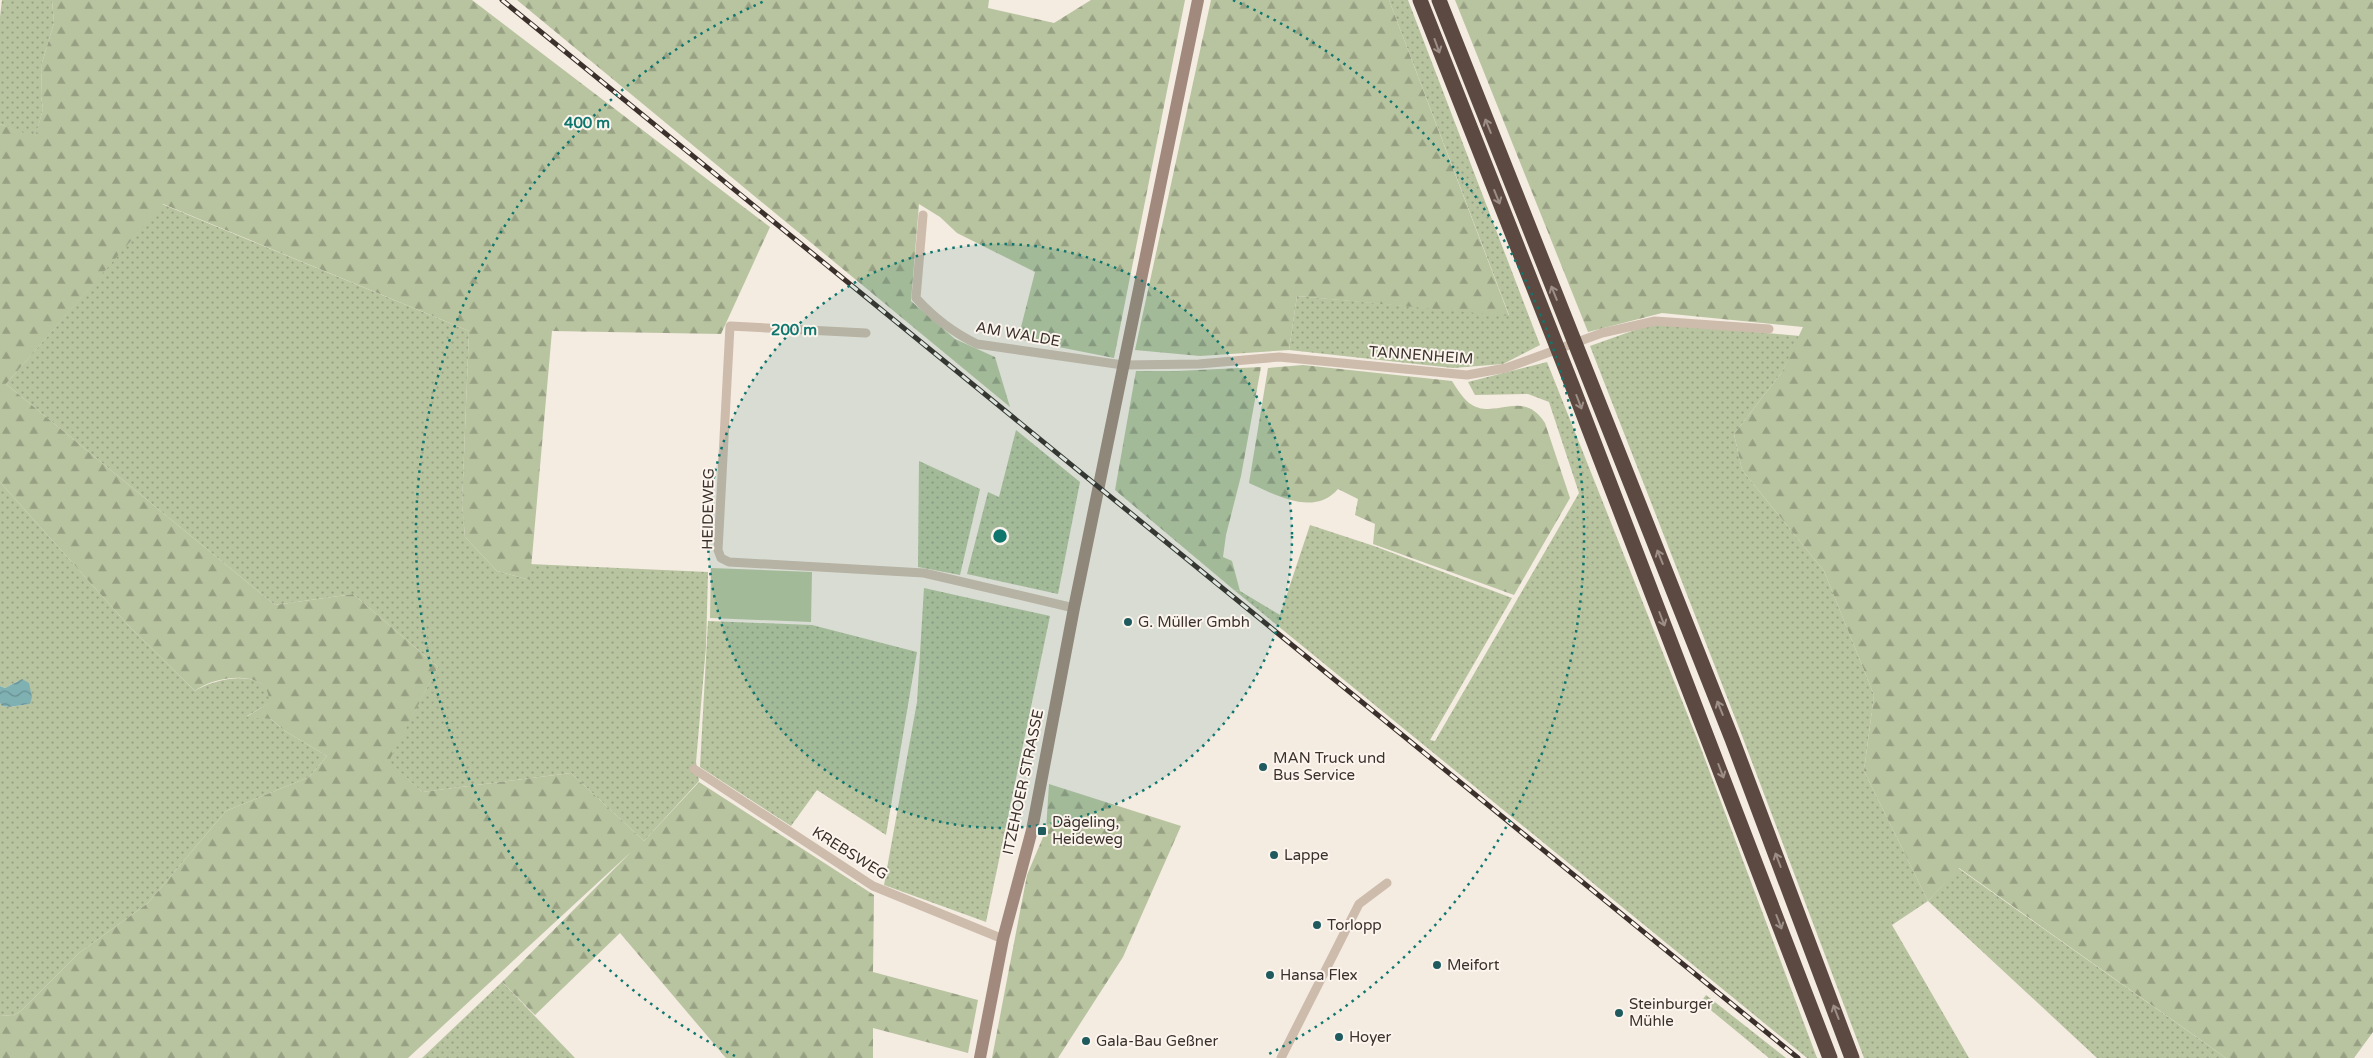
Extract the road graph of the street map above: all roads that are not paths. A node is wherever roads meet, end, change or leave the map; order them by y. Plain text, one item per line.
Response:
1 (1198, 0) edge
2 (1420, 0) edge
3 (1440, 0) edge
4 (922, 215) dead end
5 (1769, 329) dead end
6 (866, 333) dead end
7 (1123, 366) junction
8 (1074, 608) junction
9 (694, 769) dead end
10 (1386, 883) dead end
11 (1003, 939) junction
12 (980, 1058) edge
13 (1281, 1058) edge
14 (1830, 1058) edge
15 (1852, 1058) edge

1 - 7 main road, ITZEHOER STRASSE
2 -> 14 highway
15 -> 3 highway
4 - 7 street, AM WALDE
5 - 7 street, TANNENHEIM
6 - 8 street, HEIDEWEG
7 - 8 main road, ITZEHOER STRASSE
8 - 11 main road, ITZEHOER STRASSE
9 - 11 street, KREBSWEG
10 - 13 street
11 - 12 main road, ITZEHOER STRASSE

